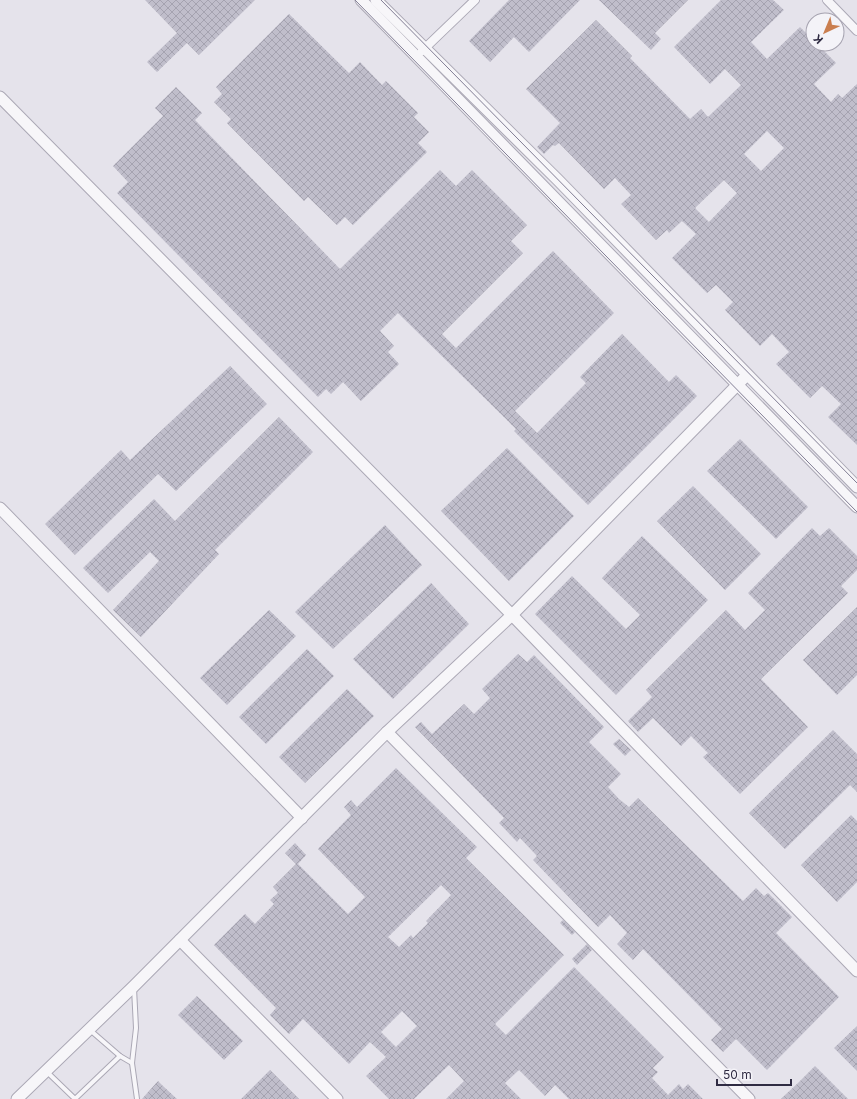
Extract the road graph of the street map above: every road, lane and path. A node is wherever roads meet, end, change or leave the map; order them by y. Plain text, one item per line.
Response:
1 (361, 0) edge
2 (376, 0) edge
3 (475, 0) edge
4 (827, 0) edge
5 (857, 31) edge
6 (421, 52) junction
7 (0, 97) edge
8 (747, 375) junction
9 (738, 384) junction
10 (857, 487) edge
11 (857, 507) edge
12 (0, 508) edge
13 (512, 615) junction
14 (387, 732) junction
15 (302, 818) junction
16 (180, 940) junction
17 (857, 971) edge
18 (134, 986) junction
19 (89, 1029) junction
20 (120, 1056) junction
21 (132, 1063) junction
22 (46, 1070) junction
23 (17, 1099) edge
24 (137, 1099) edge
25 (337, 1099) edge
26 (749, 1099) edge

1 - 6 street
2 - 6 street
3 - 6 street
4 - 5 street
6 - 8 street
6 - 9 street
7 - 13 street
8 - 9 street
8 - 10 street
9 - 11 street
9 - 13 street
12 - 15 street
13 - 14 street
13 - 17 street
14 - 15 street
14 - 26 street
15 - 16 street
16 - 18 street
16 - 25 street
18 - 19 street
18 - 21 lane
19 - 20 lane
19 - 22 street
20 - 21 lane
20 - 22 lane
21 - 24 lane
22 - 23 street

